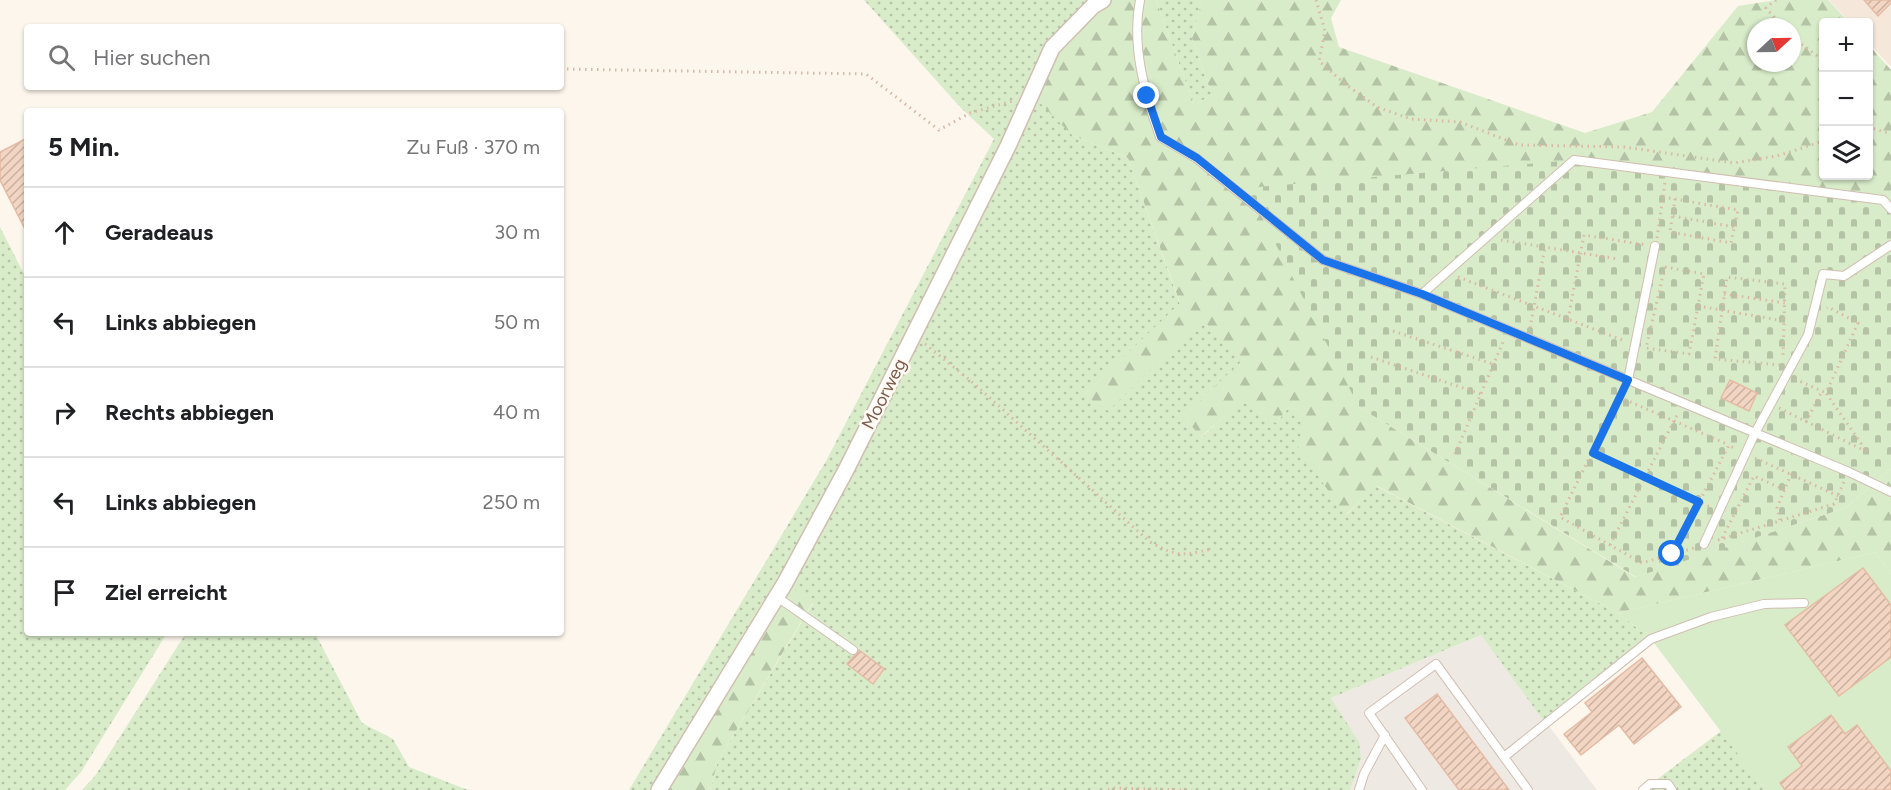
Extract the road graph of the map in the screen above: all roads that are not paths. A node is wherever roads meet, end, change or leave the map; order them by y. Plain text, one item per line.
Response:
1 (1103, 0) edge
2 (1140, 0) edge
3 (1891, 209) edge
4 (1891, 245) edge
5 (1655, 246) road end
6 (1422, 294) junction
7 (1628, 380) junction
8 (1755, 433) junction
9 (1891, 492) edge
10 (1704, 544) road end
11 (777, 597) junction
12 (1804, 603) dead end
13 (853, 650) dead end
14 (1385, 735) junction
15 (1504, 757) junction
16 (659, 790) edge
17 (1359, 790) edge
18 (1422, 790) edge
19 (1528, 790) edge
20 (1643, 790) edge
21 (1672, 790) edge

1 - 11 street, Moorweg
2 - 6 lane
3 - 6 lane
4 - 8 lane
5 - 7 lane
6 - 7 lane
7 - 8 lane
8 - 9 lane
8 - 10 lane
11 - 13 lane
11 - 16 street, Moorweg
12 - 15 lane
14 - 15 lane
14 - 17 lane
14 - 18 lane
15 - 19 lane
20 - 21 lane

